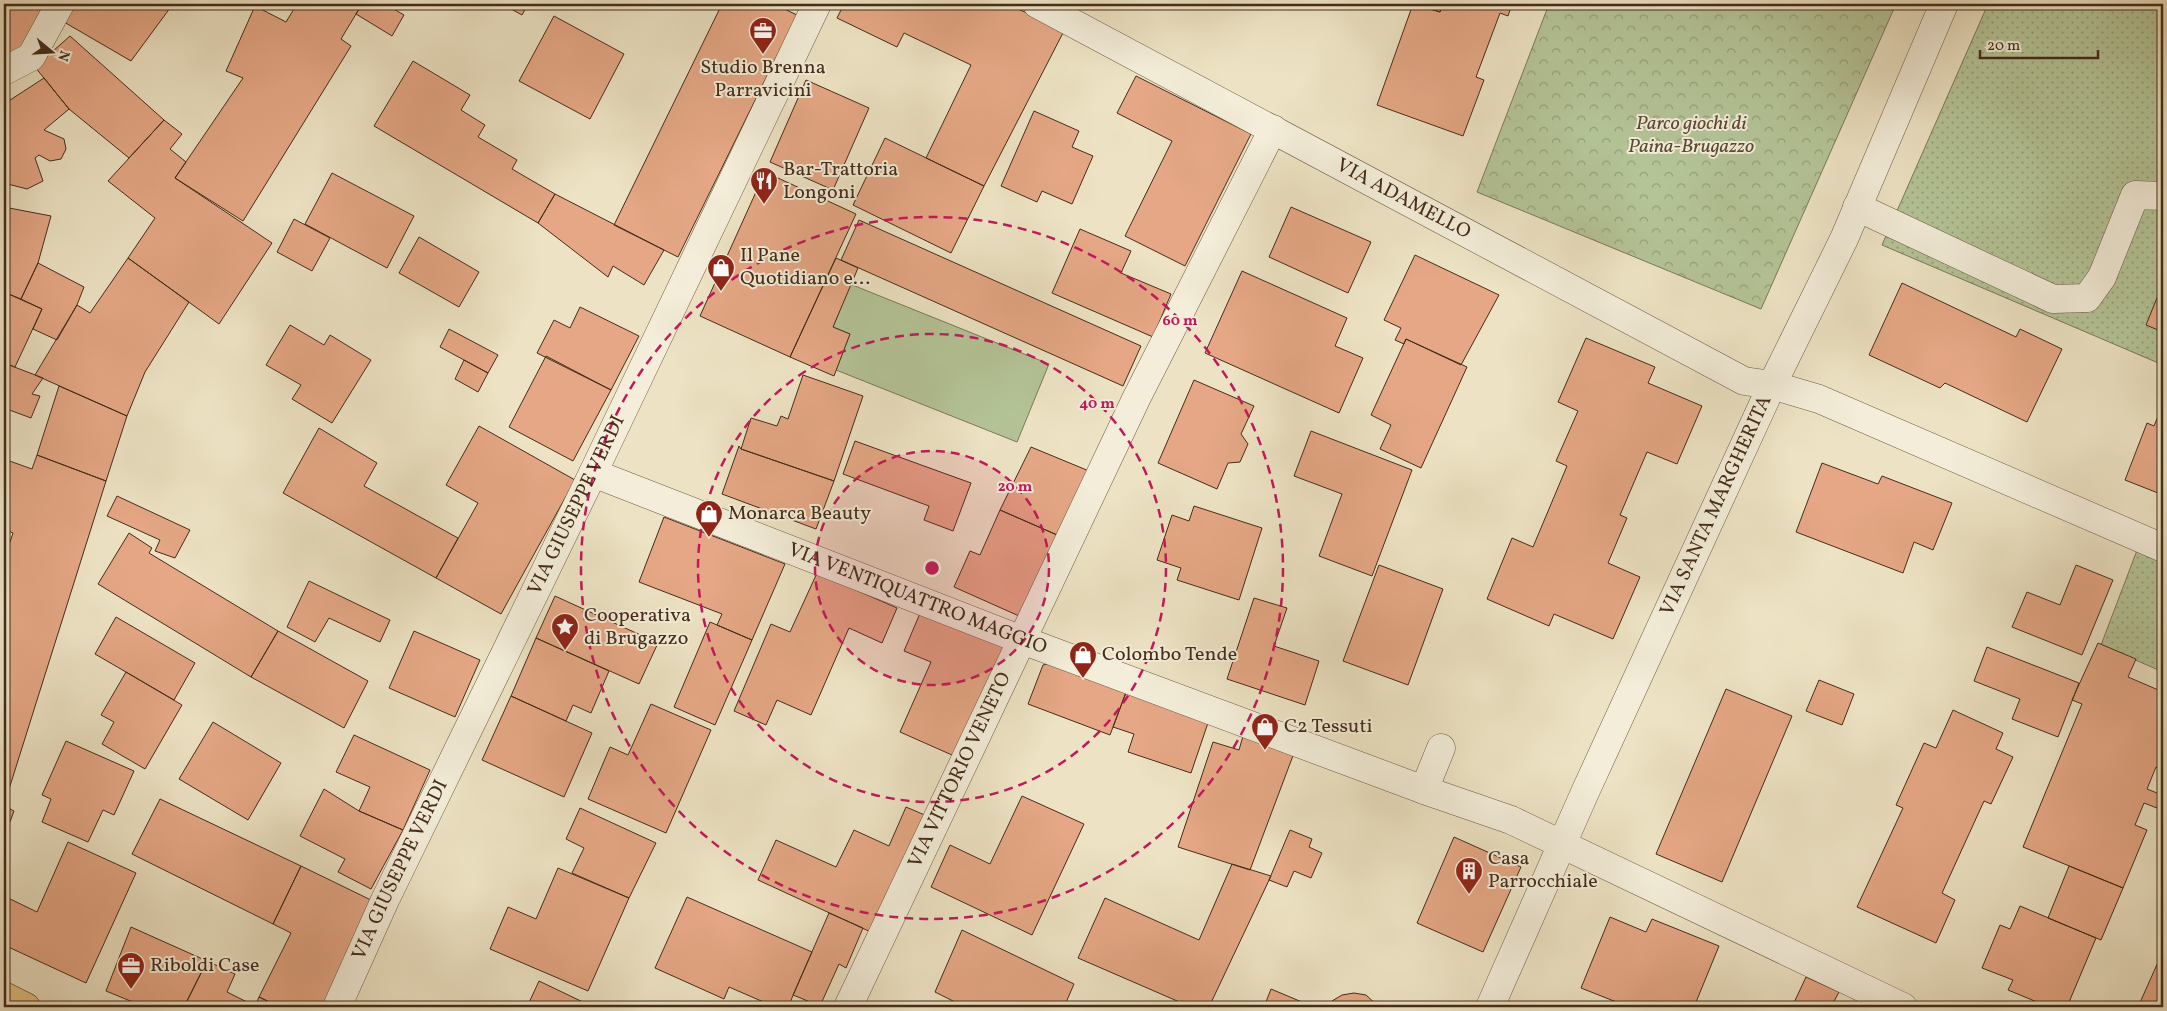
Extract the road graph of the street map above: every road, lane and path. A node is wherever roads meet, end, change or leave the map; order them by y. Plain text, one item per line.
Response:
1 (60, 4) edge
2 (817, 4) edge
3 (1037, 4) edge
4 (1944, 4) edge
5 (4, 71) edge
6 (1273, 129) junction
7 (2163, 196) edge
8 (1857, 207) junction
9 (1772, 385) junction
10 (592, 473) junction
11 (2163, 548) edge
12 (1022, 640) junction
13 (1441, 748) dead end
14 (1424, 790) junction
15 (1563, 844) junction
16 (4, 996) edge
17 (26, 1007) edge
18 (338, 1007) edge
19 (848, 1007) edge
20 (1490, 1007) edge
21 (1903, 1007) edge

1 - 5 street
2 - 10 street, VIA GIUSEPPE VERDI
3 - 6 street, VIA ADAMELLO
4 - 8 street, VIA SANTA MARGHERITA
6 - 9 street, VIA ADAMELLO
6 - 12 street, VIA VITTORIO VENETO
7 - 8 street
8 - 9 street, VIA SANTA MARGHERITA
9 - 11 street, VIA ADAMELLO
9 - 15 street, VIA SANTA MARGHERITA
10 - 12 street, VIA VENTIQUATTRO MAGGIO
10 - 18 street, VIA GIUSEPPE VERDI
12 - 14 street, VIA VENTIQUATTRO MAGGIO
12 - 19 street, VIA VITTORIO VENETO
13 - 14 street
14 - 15 street, VIA VENTIQUATTRO MAGGIO
15 - 20 street, VIA SANTA MARGHERITA
15 - 21 street, VIA VENTIQUATTRO MAGGIO
16 - 17 main road

